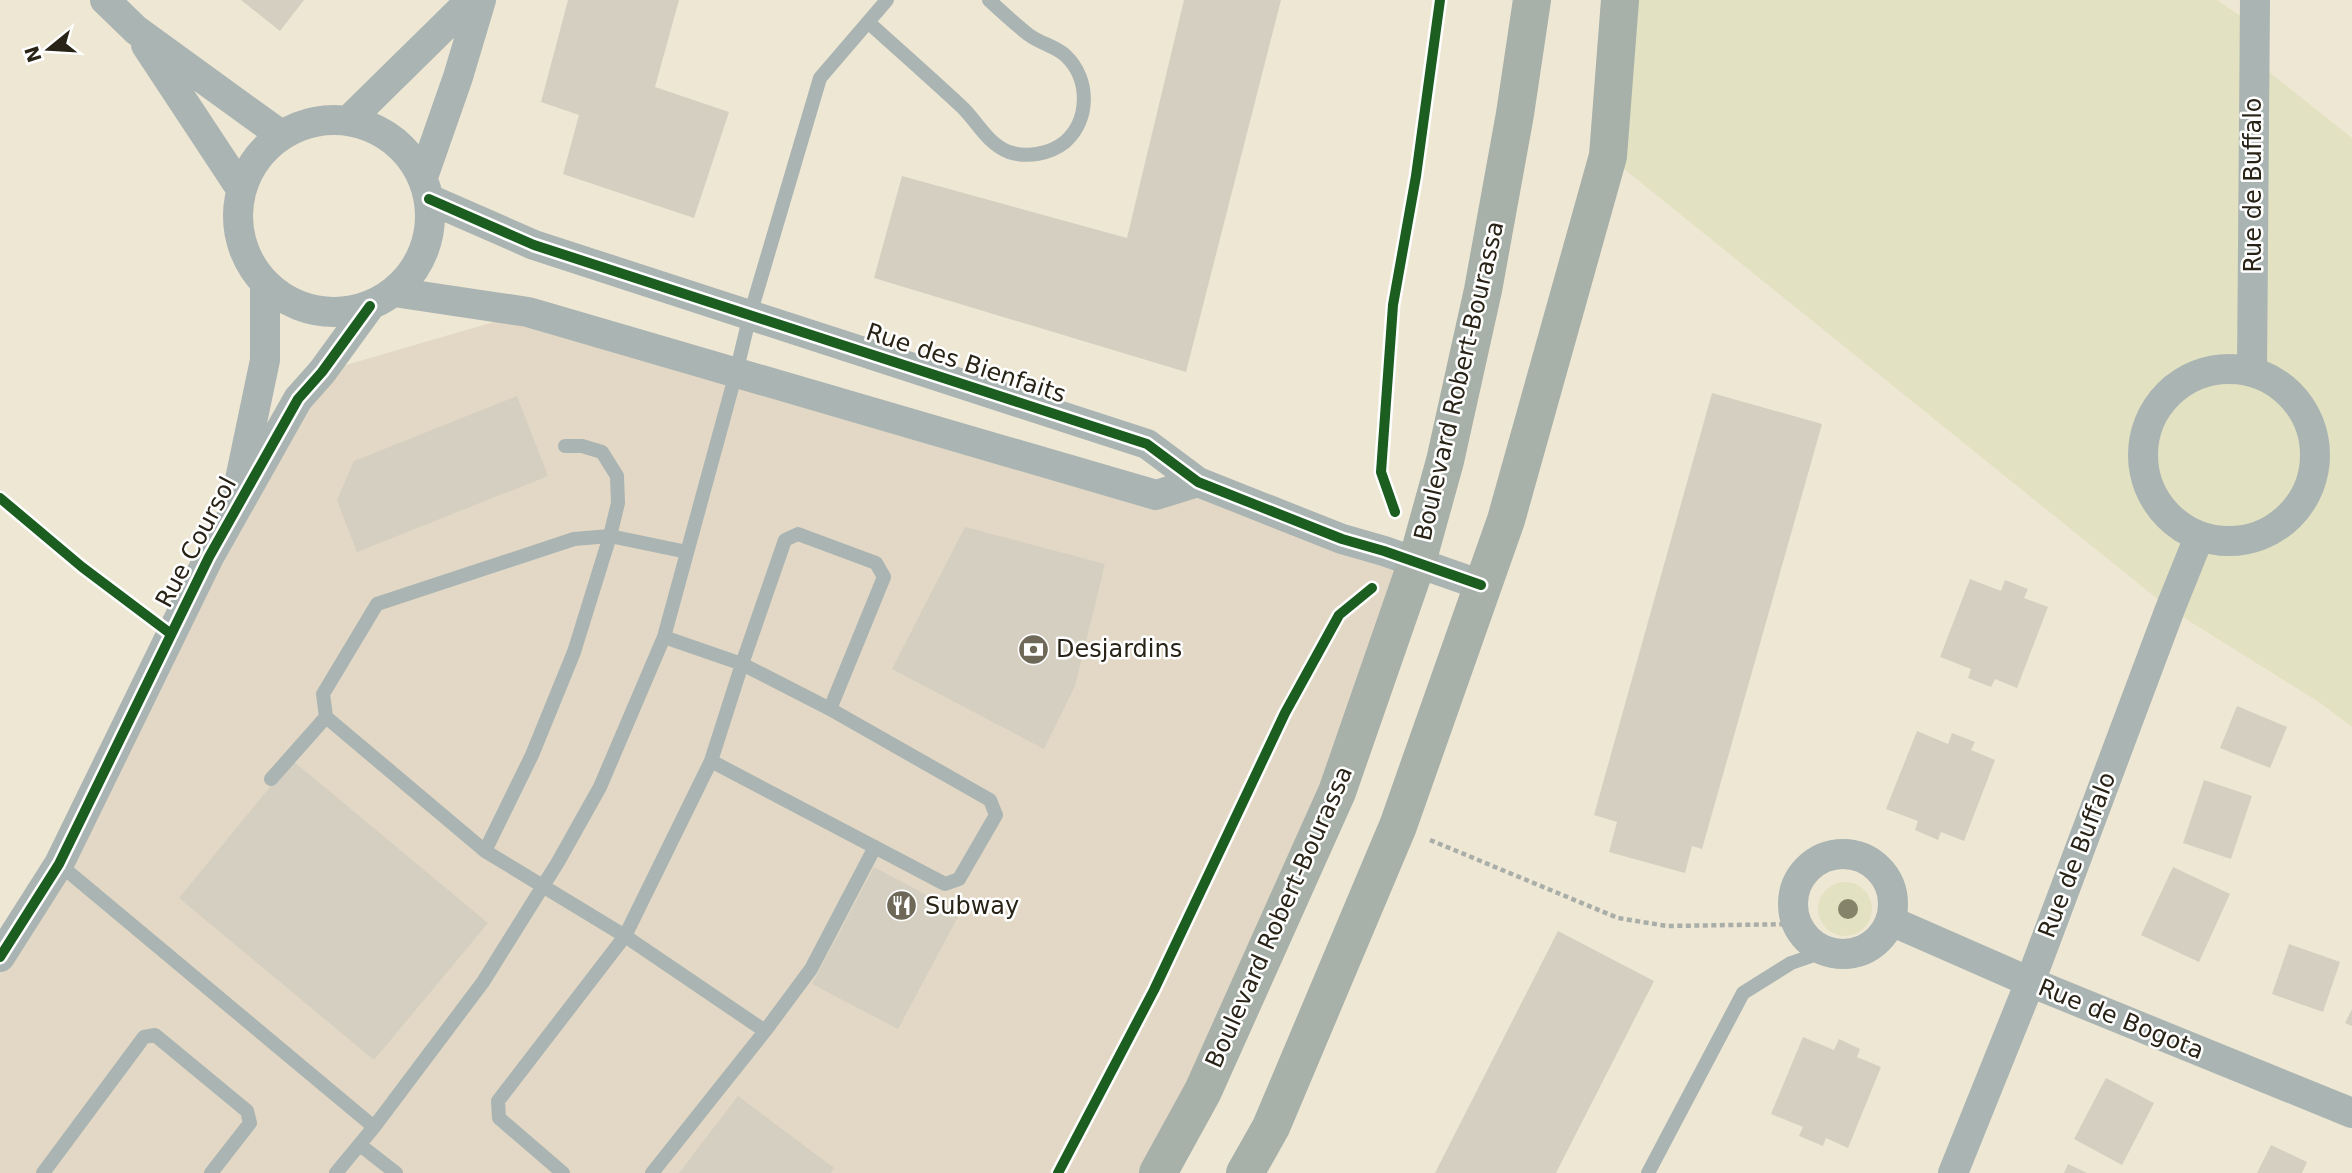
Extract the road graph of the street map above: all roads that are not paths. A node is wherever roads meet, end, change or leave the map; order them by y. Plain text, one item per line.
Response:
1 (105, 0) edge
2 (471, 0) edge
3 (481, 0) edge
4 (887, 0) edge
5 (989, 0) edge
6 (1532, 0) edge
7 (1619, 0) edge
8 (2255, 0) edge
9 (868, 22) junction
10 (136, 30) junction
11 (349, 120) junction
12 (281, 135) junction
13 (426, 188) junction
14 (241, 190) junction
15 (265, 284) junction
16 (382, 299) junction
17 (750, 315) junction
18 (2252, 370) junction
19 (736, 373) junction
20 (565, 446) dead end
21 (1198, 482) junction
22 (233, 516) junction
23 (610, 536) junction
24 (2200, 537) junction
25 (687, 552) junction
26 (1417, 562) junction
27 (1481, 585) junction
28 (664, 637) junction
29 (742, 664) junction
30 (830, 709) junction
31 (326, 717) junction
32 (711, 761) junction
33 (271, 779) dead end
34 (875, 847) junction
35 (485, 850) junction
36 (59, 864) junction
37 (543, 885) junction
38 (1891, 921) junction
39 (625, 936) junction
40 (1826, 951) junction
41 (0, 957) edge
42 (2030, 982) junction
43 (765, 1031) junction
44 (2352, 1113) edge
45 (374, 1127) junction
46 (360, 1145) junction
47 (43, 1173) edge
48 (211, 1173) edge
49 (336, 1173) edge
50 (396, 1173) edge
51 (563, 1173) edge
52 (652, 1173) edge
53 (1158, 1173) edge
54 (1245, 1173) edge
55 (1648, 1173) edge
56 (1953, 1173) edge

1 - 10 street
2 - 11 street
3 - 13 street
4 - 9 lane
5 - 9 lane
6 - 26 highway, Boulevard Robert-Bourassa
7 - 27 highway
8 - 18 street, Rue de Buffalo
9 - 17 lane
10 - 12 street
10 - 14 street
11 - 12 street
11 - 13 street
12 - 14 street
13 - 16 street
13 - 17 street, Rue des Bienfaits
14 - 15 street
15 - 16 street
15 - 22 street, Rue Coursol
16 - 19 street
16 - 22 street, Rue Coursol
17 - 19 lane
17 - 21 street, Rue des Bienfaits
18 - 24 street
18 - 24 street
19 - 21 street
19 - 25 lane
20 - 23 lane
21 - 26 street, Rue des Bienfaits
22 - 36 street, Rue Coursol
23 - 25 lane
23 - 31 lane
23 - 35 lane
24 - 42 street, Rue de Buffalo
25 - 28 lane
26 - 27 street, Rue des Bienfaits
26 - 53 highway, Boulevard Robert-Bourassa
27 - 54 highway
28 - 29 lane
28 - 37 lane
29 - 30 lane
29 - 30 lane
29 - 32 lane
30 - 34 lane
31 - 33 lane
31 - 35 lane
32 - 34 lane
32 - 39 lane
34 - 43 lane
35 - 37 lane
36 - 41 street, Rue Coursol
36 - 45 lane
37 - 39 lane
37 - 45 lane
38 - 40 street
38 - 40 street
38 - 42 street, Rue de Bogota
39 - 43 lane
39 - 51 lane
40 - 55 lane
42 - 44 street, Rue de Bogota
42 - 56 street, Rue de Buffalo
43 - 52 lane
45 - 46 lane
46 - 49 lane
46 - 50 lane
47 - 48 lane

